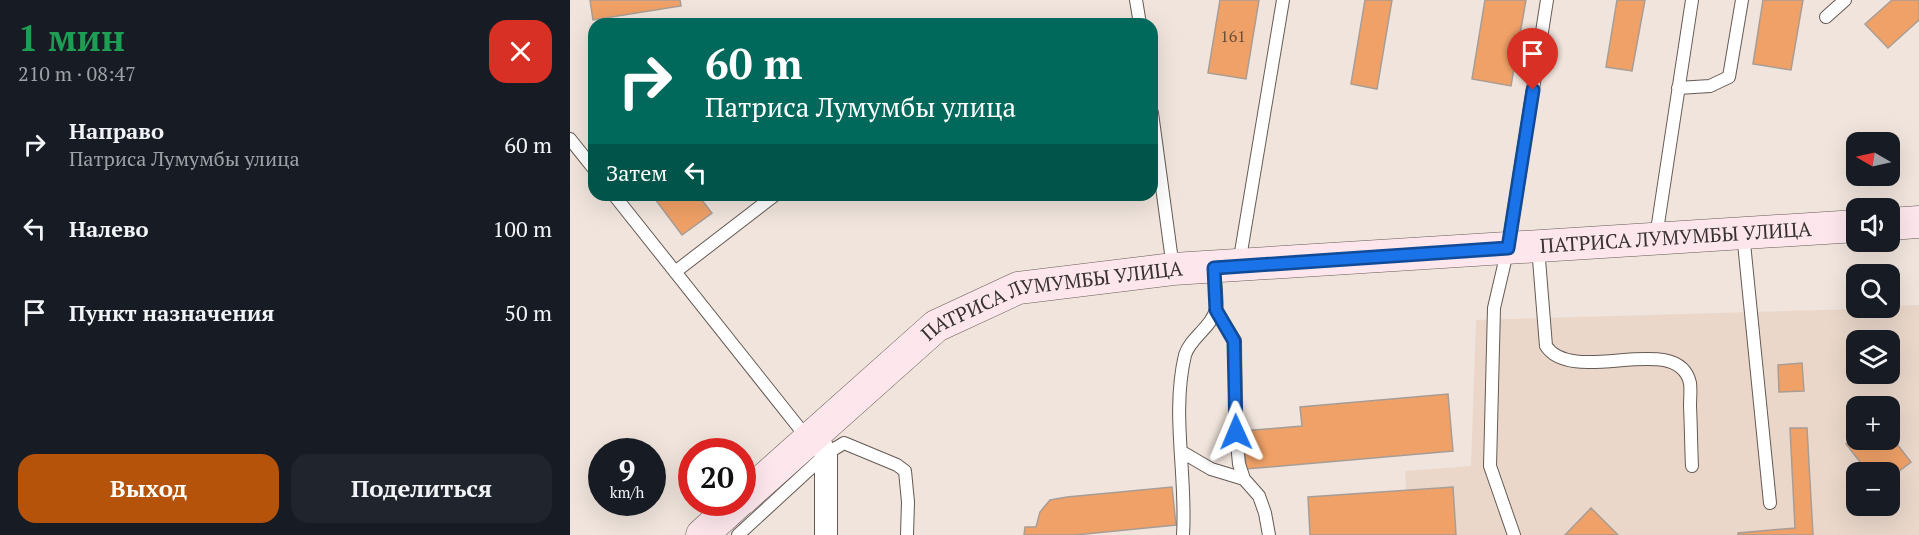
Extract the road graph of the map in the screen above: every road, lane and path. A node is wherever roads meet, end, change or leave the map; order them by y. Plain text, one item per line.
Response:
1 (1136, 0) edge
2 (1283, 0) edge
3 (1547, 0) edge
4 (1692, 0) edge
5 (1742, 0) edge
6 (1845, 0) edge
7 (1826, 17) dead end
8 (1139, 18) edge
9 (1678, 88) junction
10 (570, 139) edge
11 (1158, 158) edge
12 (588, 162) edge
13 (619, 201) edge
14 (767, 201) edge
15 (1919, 222) edge
16 (1900, 223) edge
17 (1846, 227) edge
18 (1743, 233) junction
19 (1656, 238) junction
20 (1523, 247) junction
21 (1226, 266) junction
22 (1173, 269) junction
23 (675, 272) junction
24 (1216, 310) junction
25 (816, 443) junction
26 (1182, 452) junction
27 (1692, 466) dead end
28 (1244, 479) junction
29 (756, 488) edge
30 (1770, 503) dead end
31 (723, 516) edge
32 (702, 535) edge
33 (738, 535) edge
34 (826, 535) edge
35 (907, 535) edge
36 (1183, 535) edge
37 (1269, 535) edge
38 (1514, 535) edge

1 - 8 lane
2 - 21 lane
3 - 20 lane
4 - 9 lane
5 - 9 lane
6 - 7 lane
9 - 19 lane
10 - 12 lane
11 - 22 lane
13 - 23 lane
14 - 23 lane
15 - 16 street
17 - 18 street, ПАТРИСА ЛУМУМБЫ УЛИЦА
18 - 19 street, ПАТРИСА ЛУМУМБЫ УЛИЦА
18 - 30 lane
19 - 20 street, ПАТРИСА ЛУМУМБЫ УЛИЦА
20 - 21 street, ПАТРИСА ЛУМУМБЫ УЛИЦА
20 - 27 lane
20 - 38 lane
21 - 22 street, ПАТРИСА ЛУМУМБЫ УЛИЦА
21 - 24 lane
22 - 25 street, ПАТРИСА ЛУМУМБЫ УЛИЦА
23 - 25 lane
24 - 26 lane
24 - 28 lane
25 - 29 street, ПАТРИСА ЛУМУМБЫ УЛИЦА
25 - 33 lane
25 - 34 street
25 - 35 lane
26 - 28 lane
26 - 36 lane
28 - 37 lane
31 - 32 street

